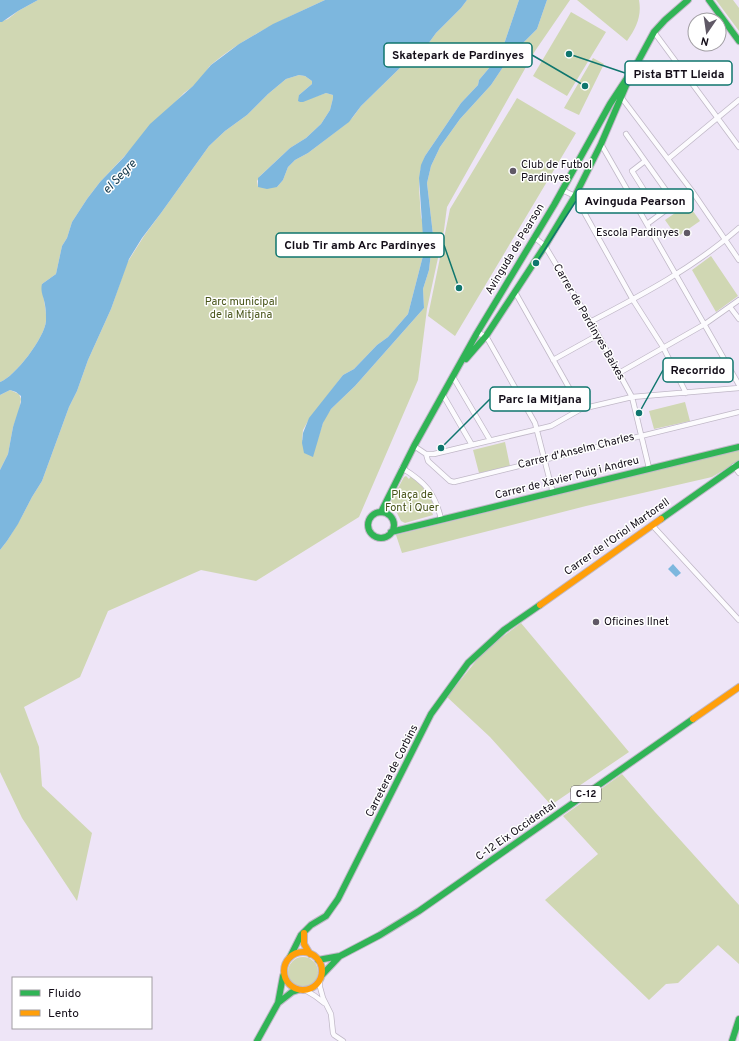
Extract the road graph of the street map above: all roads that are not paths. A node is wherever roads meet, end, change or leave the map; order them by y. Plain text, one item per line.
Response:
1 (688, 0) edge
2 (709, 0) edge
3 (654, 32) junction
4 (739, 41) edge
5 (619, 95) junction
6 (739, 100) edge
7 (717, 118) junction
8 (596, 130) junction
9 (626, 134) dead end
10 (589, 143) junction
11 (599, 147) junction
12 (739, 147) edge
13 (668, 159) junction
14 (645, 161) junction
15 (562, 190) junction
16 (692, 191) junction
17 (575, 196) junction
18 (675, 203) junction
19 (659, 214) junction
20 (647, 224) junction
21 (739, 228) edge
22 (534, 237) junction
23 (725, 240) junction
24 (545, 246) junction
25 (739, 260) edge
26 (676, 274) junction
27 (515, 292) junction
28 (633, 300) junction
29 (739, 300) edge
30 (730, 307) junction
31 (739, 320) edge
32 (590, 322) junction
33 (705, 324) junction
34 (477, 333) junction
35 (598, 335) junction
36 (486, 336) junction
37 (663, 347) junction
38 (553, 360) junction
39 (460, 366) junction
40 (619, 373) junction
41 (453, 377) junction
42 (739, 385) edge
43 (739, 388) edge
44 (686, 393) junction
45 (443, 395) junction
46 (632, 397) junction
47 (581, 409) junction
48 (739, 412) edge
49 (537, 429) junction
50 (641, 435) junction
51 (490, 440) junction
52 (472, 445) junction
53 (414, 446) junction
54 (739, 447) edge
55 (426, 454) junction
56 (545, 459) junction
57 (737, 465) edge
58 (402, 468) junction
59 (649, 468) junction
60 (739, 473) edge
61 (553, 492) junction
62 (381, 512) junction
63 (441, 520) junction
64 (393, 525) junction
65 (652, 525) junction
66 (400, 530) junction
67 (391, 532) junction
68 (739, 620) edge
69 (507, 627) joint
70 (739, 687) edge
71 (306, 930) junction
72 (310, 954) junction
73 (340, 956) junction
74 (290, 957) junction
75 (318, 960) junction
76 (284, 971) junction
77 (321, 977) junction
78 (301, 990) junction
79 (278, 1003) junction
80 (325, 1004) junction
81 (739, 1019) edge
82 (257, 1041) edge
83 (342, 1041) edge
84 (732, 1041) edge

1 - 3 street
2 - 4 street
3 - 5 street
3 - 7 street
5 - 8 street, Avinguda de Pearson
5 - 11 street, Avinguda de Pearson
5 - 13 street
6 - 7 street
7 - 12 street
7 - 13 street
8 - 10 street, Avinguda de Pearson
8 - 11 street
9 - 14 street
10 - 11 street
10 - 15 street, Avinguda de Pearson
11 - 17 street, Avinguda de Pearson
11 - 20 street
13 - 16 street
14 - 18 street
14 - 19 street
15 - 17 street
15 - 22 street, Avinguda de Pearson
16 - 18 street
16 - 23 street
17 - 24 street, Avinguda de Pearson
17 - 28 street
18 - 19 street
19 - 20 street
20 - 26 street
21 - 23 street
22 - 24 street
22 - 34 street, Avinguda de Pearson
23 - 25 street
23 - 26 street
24 - 27 street, Avinguda de Pearson
24 - 32 street, Carrer de Pardinyes Baixes
26 - 28 street
26 - 33 street
27 - 36 street, Avinguda de Pearson
27 - 38 street
28 - 32 street
28 - 37 street
29 - 30 street
30 - 31 street
30 - 33 street
32 - 35 street, Carrer de Pardinyes Baixes
33 - 37 street
33 - 42 street
34 - 36 street
34 - 39 street, Avinguda de Pearson
35 - 38 street
35 - 40 street, Carrer de Pardinyes Baixes
36 - 39 street, Avinguda de Pearson
36 - 49 street
37 - 40 street
37 - 44 street
38 - 47 street
39 - 41 street, Avinguda de Pearson
40 - 46 street, Carrer de Pardinyes Baixes
41 - 45 street, Avinguda de Pearson
41 - 51 street
43 - 44 street
44 - 46 street
45 - 52 street
45 - 53 street, Avinguda de Pearson
46 - 47 street
46 - 50 street, Carrer de Pardinyes Baixes
47 - 49 street
48 - 50 street, Carrer d'Anselm Charles
49 - 51 street
49 - 56 street
50 - 56 street, Carrer d'Anselm Charles
50 - 59 street, Carrer de Pardinyes Baixes
51 - 52 street
52 - 55 street
53 - 55 street
53 - 58 street, Avinguda de Pearson
54 - 59 street, Carrer de Xavier Puig i Andreu
55 - 56 street, Carrer d'Anselm Charles
56 - 61 street
57 - 60 street
57 - 65 street, Carrer de l'Oriol Martorell
58 - 62 street, Avinguda de Pearson
58 - 63 street
59 - 61 street, Carrer de Xavier Puig i Andreu
61 - 63 street, Carrer de Xavier Puig i Andreu
62 - 64 street
62 - 67 street
63 - 66 street, Carrer de Xavier Puig i Andreu
64 - 66 street
64 - 67 street
65 - 68 street
65 - 69 street, Carrer de l'Oriol Martorell
66 - 67 street, Carrer de Xavier Puig i Andreu
69 - 71 street, Carretera de Corbins
70 - 73 street, C-12 Eix Occidental / C-12
71 - 72 street
71 - 74 street
72 - 74 street
72 - 75 street
73 - 75 street
73 - 77 street
74 - 76 street
75 - 77 street
76 - 78 street
76 - 79 street
77 - 78 street
77 - 80 street
78 - 79 street
78 - 80 street
79 - 82 street
80 - 83 street
81 - 84 street

